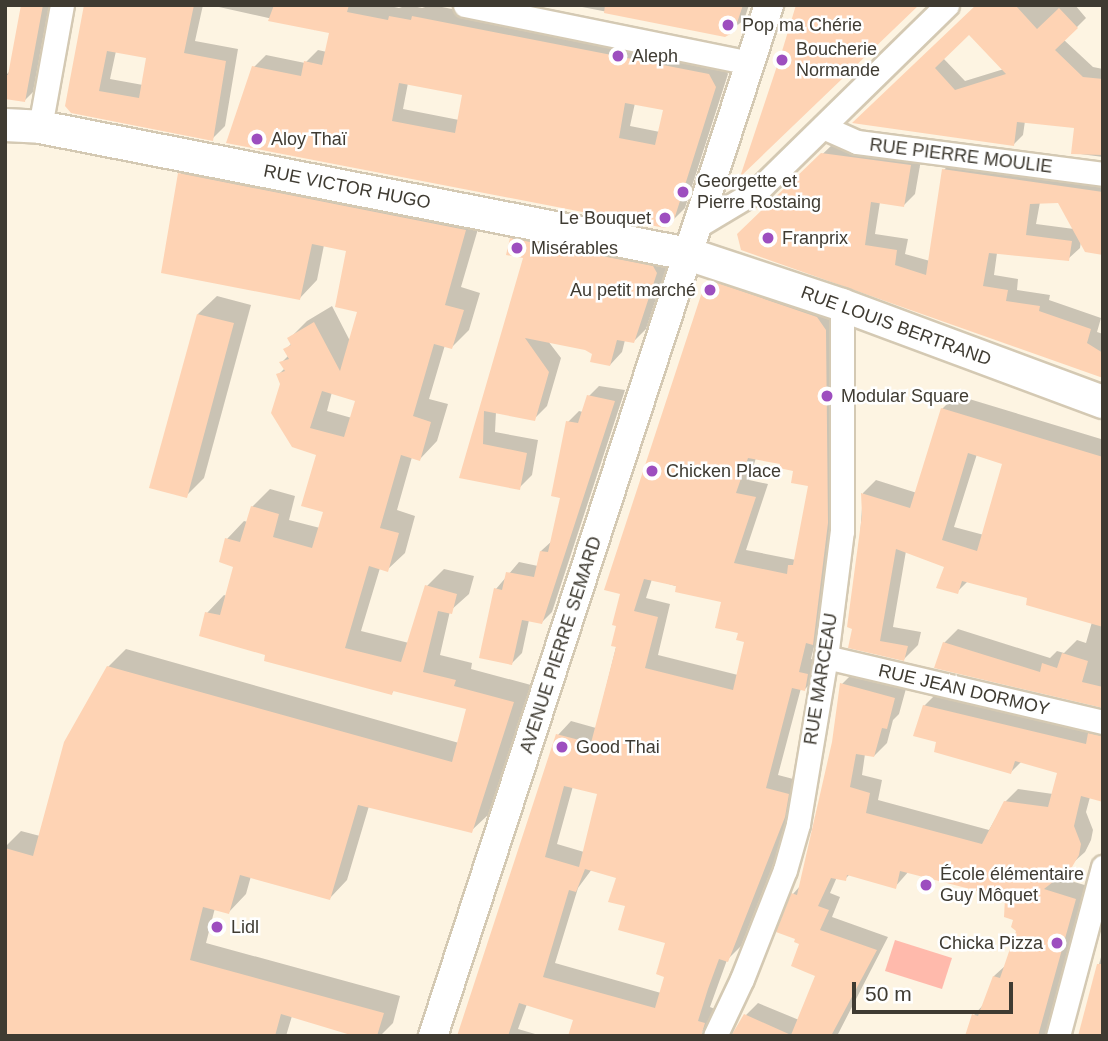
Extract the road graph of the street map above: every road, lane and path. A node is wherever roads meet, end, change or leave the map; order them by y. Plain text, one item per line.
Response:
1 (62, 5) edge
2 (466, 5) edge
3 (769, 5) edge
4 (947, 5) edge
5 (750, 63) junction
6 (5, 125) edge
7 (40, 127) junction
8 (823, 127) junction
9 (1103, 174) edge
10 (694, 240) junction
11 (842, 305) junction
12 (1103, 402) edge
13 (826, 657) junction
14 (1103, 722) edge
15 (1103, 867) edge
16 (433, 1036) edge
17 (715, 1036) edge
18 (1058, 1036) edge

1 - 7 street
2 - 5 street
3 - 5 street, AVENUE PIERRE SEMARD
4 - 8 street
5 - 10 street, AVENUE PIERRE SEMARD
6 - 7 main road, RUE VICTOR HUGO
7 - 10 main road, RUE VICTOR HUGO
8 - 9 street, RUE PIERRE MOULIE
8 - 10 street
10 - 11 main road, RUE LOUIS BERTRAND
10 - 16 street, AVENUE PIERRE SEMARD
11 - 12 main road, RUE LOUIS BERTRAND
11 - 13 street, RUE MARCEAU
13 - 14 street, RUE JEAN DORMOY
13 - 17 street, RUE MARCEAU
15 - 18 street

